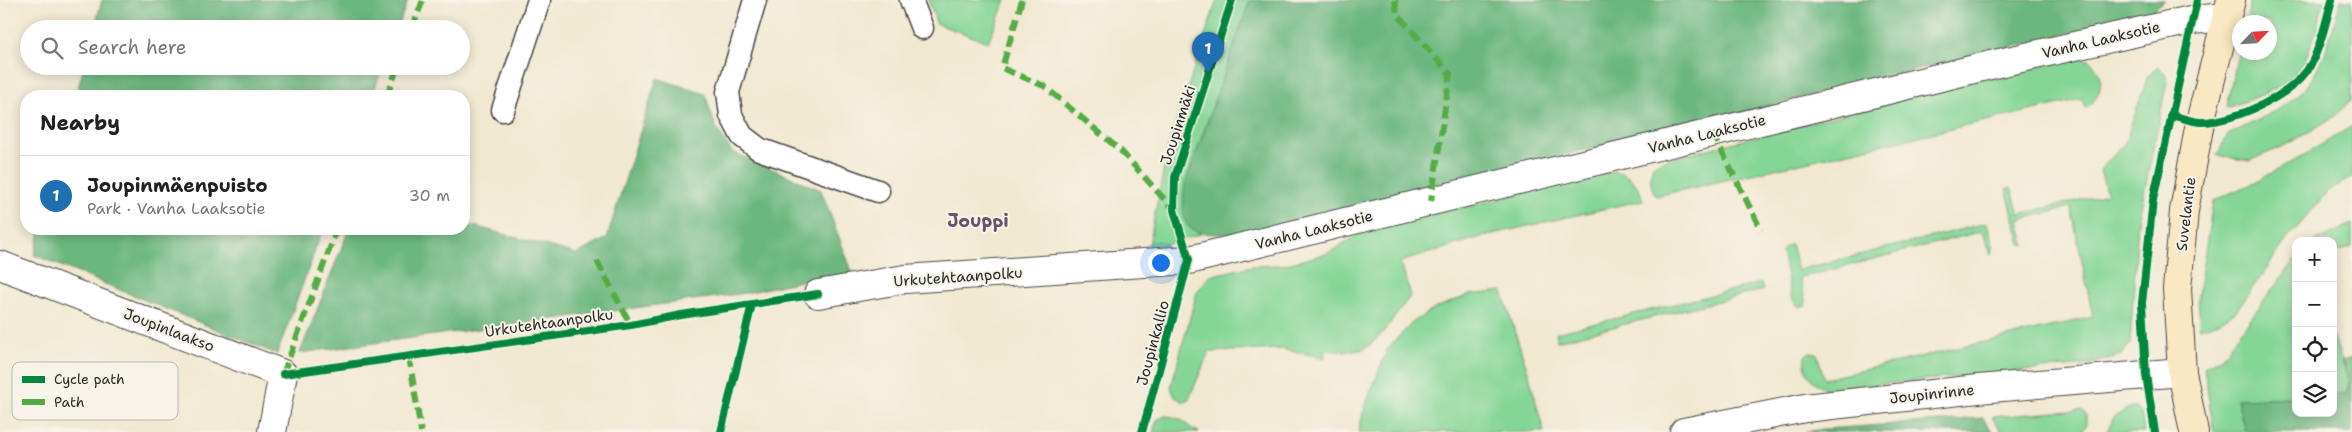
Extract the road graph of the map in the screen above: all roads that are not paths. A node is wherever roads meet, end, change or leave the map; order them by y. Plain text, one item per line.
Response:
1 (539, 0) edge
2 (755, 0) edge
3 (911, 0) edge
4 (2229, 8) edge
5 (922, 28) dead end
6 (503, 110) dead end
7 (878, 191) dead end
8 (1189, 260) joint
9 (0, 265) edge
10 (818, 294) dead end
11 (2182, 372) junction
12 (272, 432) edge
13 (1684, 432) edge
14 (2194, 432) edge

1 - 6 lane
2 - 7 lane
3 - 5 lane
4 - 8 street, Vanha Laaksotie
4 - 11 street, Suvelantie
8 - 10 street, Urkutehtaanpolku
9 - 12 street, Joupinlaakso
11 - 13 street, Joupinrinne
11 - 14 street, Suvelantie

